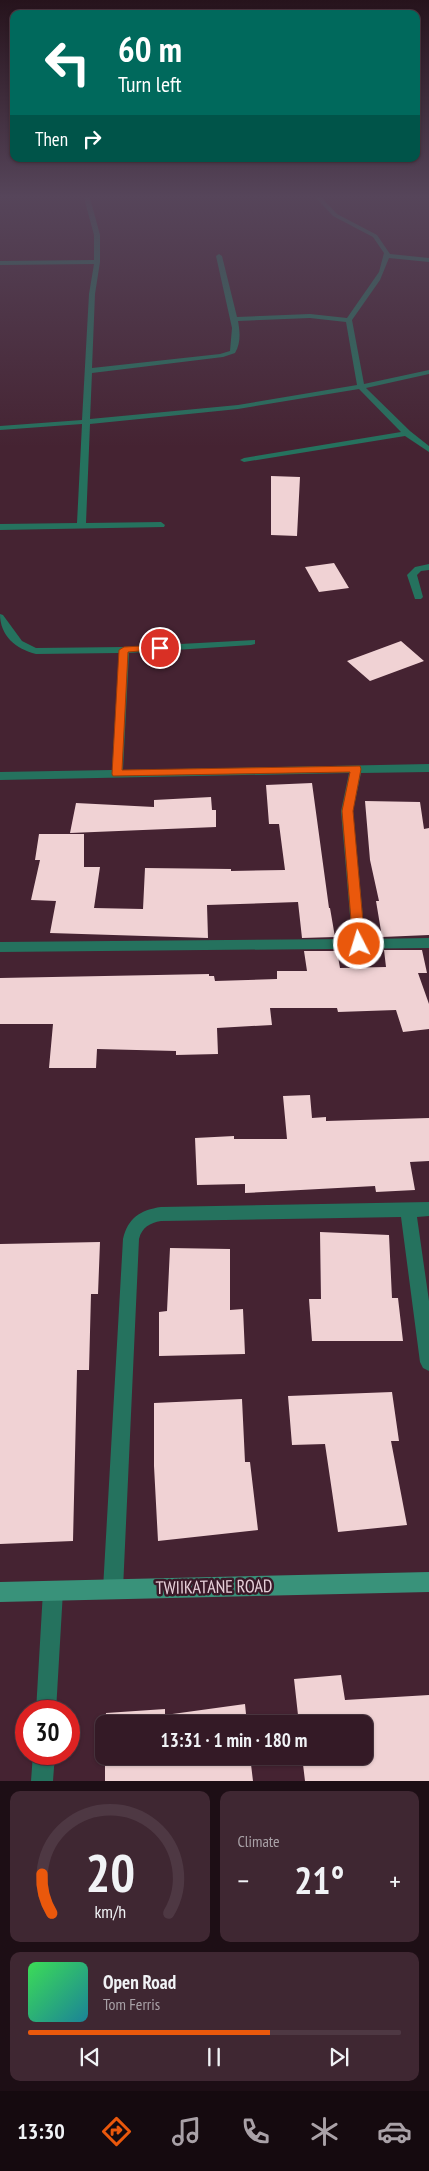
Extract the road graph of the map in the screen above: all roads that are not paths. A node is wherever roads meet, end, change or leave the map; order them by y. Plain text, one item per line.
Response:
1 (94, 281) edge
2 (225, 281) edge
3 (377, 281) edge
4 (235, 319) junction
5 (349, 320) junction
6 (88, 371) junction
7 (429, 372) edge
8 (361, 387) junction
9 (86, 422) junction
10 (0, 428) edge
11 (407, 434) junction
12 (429, 450) edge
13 (244, 460) dead end
14 (161, 524) dead end
15 (81, 526) junction
16 (0, 527) edge
17 (429, 567) edge
18 (418, 597) dead end
19 (0, 617) edge
20 (252, 642) dead end
21 (124, 650) junction
22 (429, 768) edge
23 (356, 769) junction
24 (117, 774) junction
25 (0, 776) edge
26 (359, 944) junction
27 (429, 944) edge
28 (0, 947) edge
29 (408, 1209) junction
30 (429, 1209) edge
31 (429, 1362) edge
32 (429, 1582) edge
33 (113, 1589) junction
34 (53, 1590) junction
35 (0, 1592) edge
36 (47, 1700) edge
37 (43, 1765) edge
38 (42, 1781) edge

1 - 6 street
2 - 4 street
3 - 5 street
4 - 5 street
4 - 6 street
5 - 8 street
6 - 9 street
7 - 8 street
8 - 9 street
8 - 11 street
9 - 10 street
9 - 15 street
11 - 12 street
11 - 13 street
14 - 15 street
15 - 16 street
17 - 18 street
19 - 21 street
20 - 21 street
21 - 24 street
22 - 23 street
23 - 24 street
23 - 26 street
24 - 25 street
26 - 27 street
26 - 28 street
29 - 30 street
29 - 31 street
29 - 33 street
32 - 33 main road, TWIIKATANE ROAD
33 - 34 main road, TWIIKATANE ROAD
34 - 35 main road, TWIIKATANE ROAD
34 - 36 street
37 - 38 street

